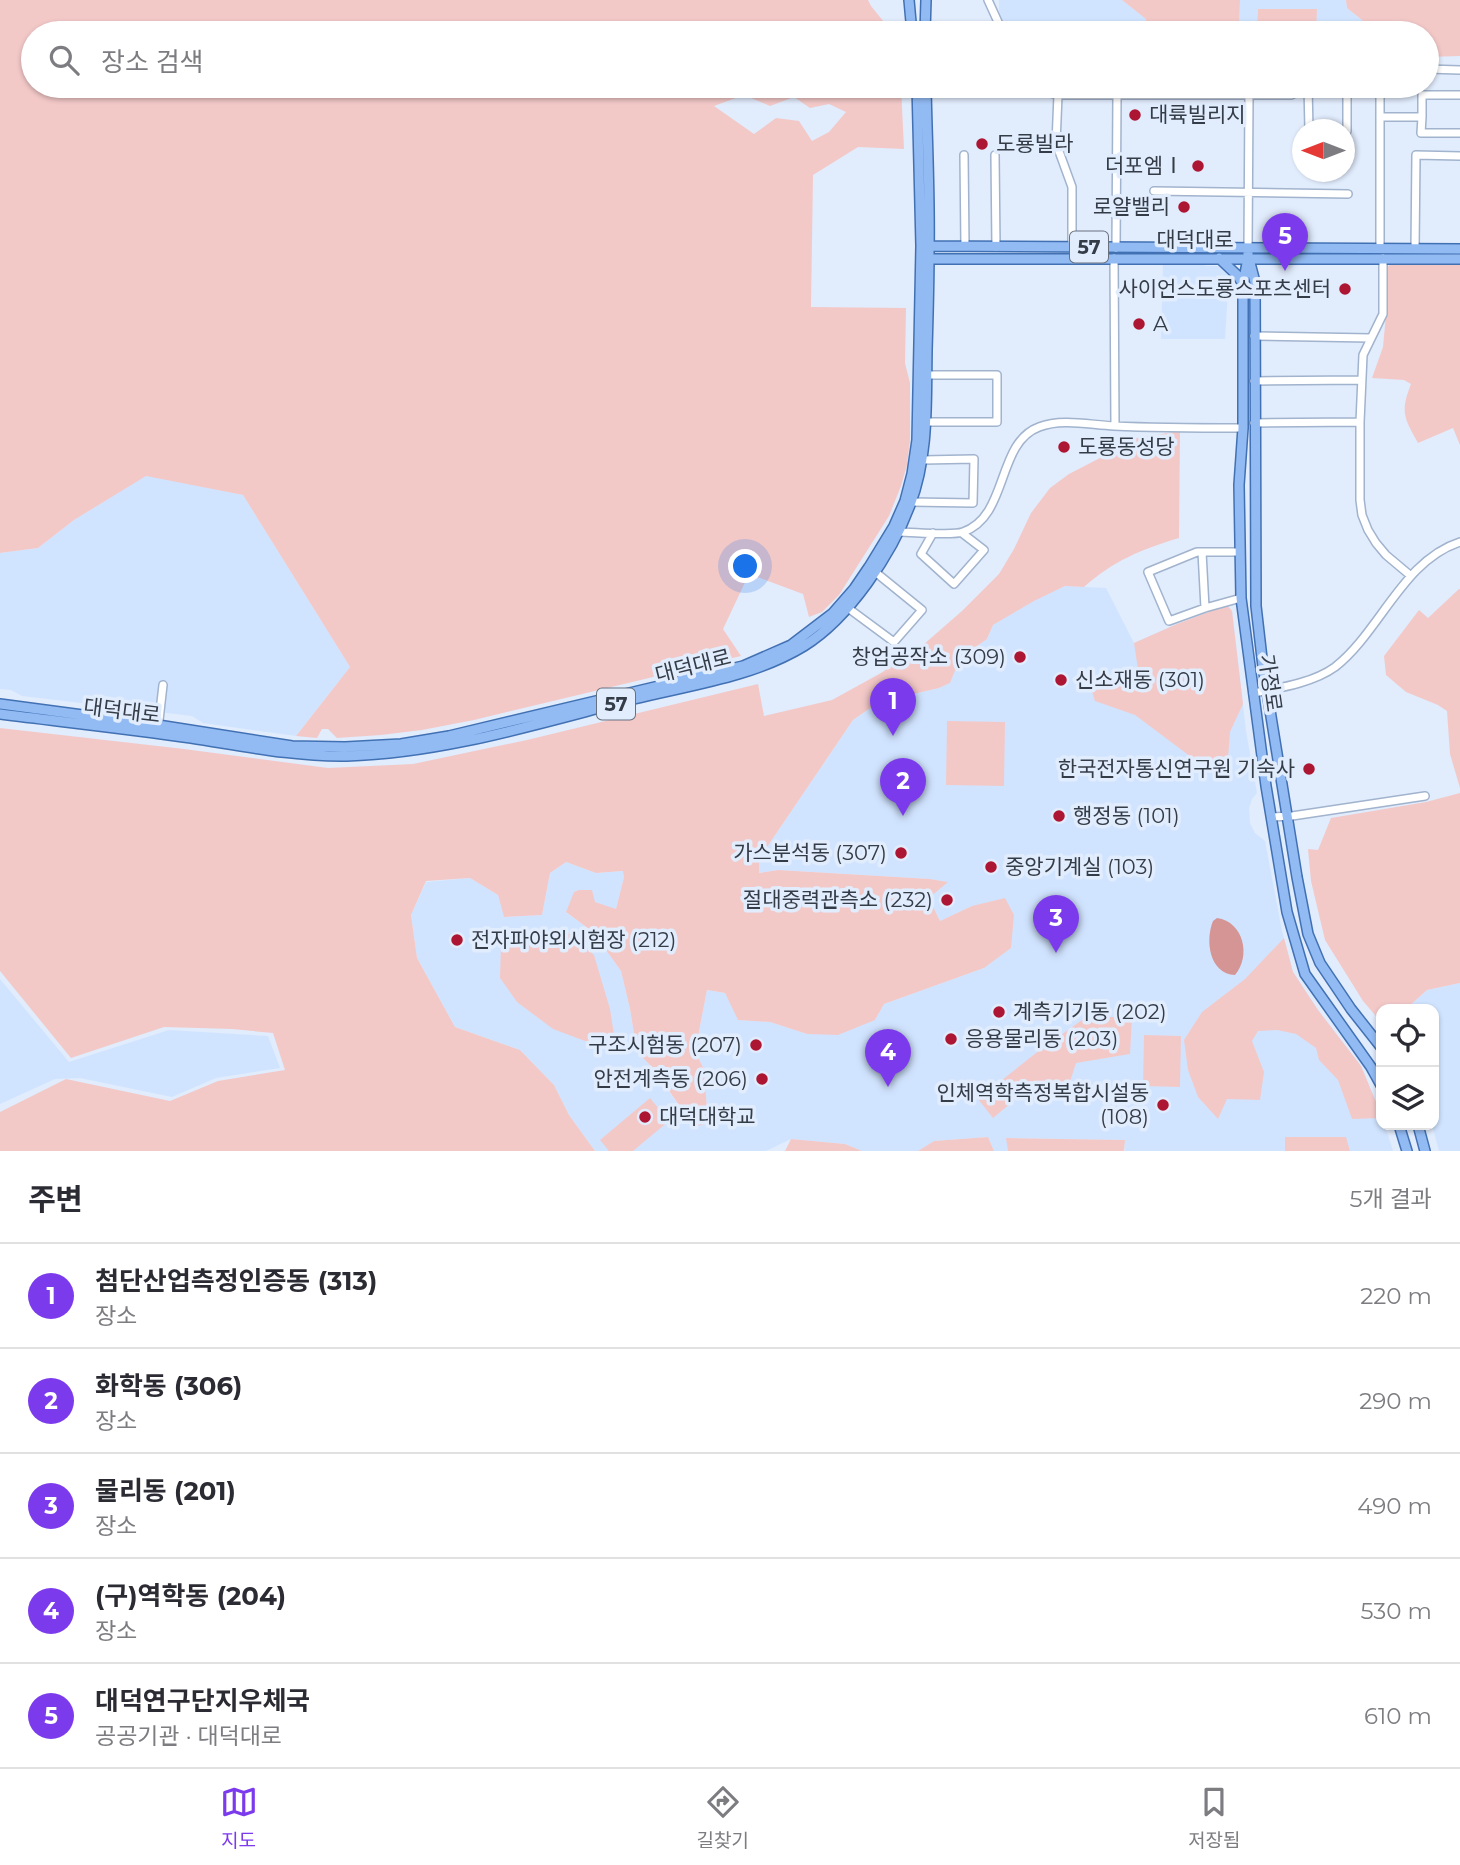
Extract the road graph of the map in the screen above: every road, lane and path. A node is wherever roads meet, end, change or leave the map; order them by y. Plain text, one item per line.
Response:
1 (909, 0) edge
2 (926, 0) edge
3 (988, 0) edge
4 (911, 21) edge
5 (925, 21) edge
6 (998, 21) edge
7 (1439, 69) edge
8 (1460, 69) edge
9 (1439, 95) edge
10 (1460, 95) edge
11 (918, 98) edge
12 (926, 98) edge
13 (1058, 98) edge
14 (1116, 98) edge
15 (1245, 98) edge
16 (1309, 98) edge
17 (1347, 98) edge
18 (1380, 98) edge
19 (1422, 98) edge
20 (1380, 117) junction
21 (1422, 117) junction
22 (1308, 119) edge
23 (1347, 119) edge
24 (1460, 133) edge
25 (964, 155) dead end
26 (995, 155) dead end
27 (1460, 156) edge
28 (1154, 191) dead end
29 (1249, 191) junction
30 (1348, 194) dead end
31 (925, 246) junction
32 (965, 246) junction
33 (996, 247) junction
34 (1072, 247) junction
35 (1116, 248) junction
36 (1415, 249) junction
37 (1460, 249) edge
38 (1248, 253) junction
39 (1382, 254) junction
40 (1114, 258) junction
41 (1219, 258) junction
42 (925, 259) junction
43 (1460, 259) edge
44 (1243, 284) junction
45 (1254, 336) junction
46 (1370, 338) junction
47 (927, 375) junction
48 (1362, 380) junction
49 (1254, 381) junction
50 (925, 422) junction
51 (1254, 422) junction
52 (1360, 422) junction
53 (1115, 426) junction
54 (1243, 428) junction
55 (923, 460) junction
56 (911, 502) junction
57 (973, 503) junction
58 (984, 516) junction
59 (899, 532) junction
60 (933, 533) junction
61 (962, 533) junction
62 (1460, 542) edge
63 (1202, 552) junction
64 (1239, 552) junction
65 (874, 571) junction
66 (1411, 576) junction
67 (1241, 598) junction
68 (848, 608) junction
69 (1205, 608) junction
70 (163, 685) dead end
71 (1268, 690) junction
72 (1253, 693) junction
73 (0, 704) edge
74 (0, 714) edge
75 (158, 729) junction
76 (1424, 796) dead end
77 (1288, 816) junction
78 (1272, 817) junction
79 (1376, 1041) edge
80 (1376, 1076) edge
81 (1401, 1130) edge
82 (1419, 1130) edge
83 (1408, 1151) edge
84 (1425, 1151) edge

1 - 4 main road
2 - 5 main road
3 - 6 street
7 - 8 street
9 - 10 street
11 - 31 main road
12 - 31 main road
13 - 34 street
14 - 35 street
15 - 29 street
16 - 22 street
17 - 23 street
18 - 20 street
19 - 21 street
20 - 21 street
20 - 39 street
21 - 24 street
25 - 32 street
26 - 33 street
27 - 36 street
28 - 29 street
29 - 30 street
29 - 38 street
31 - 32 main road, 대덕대로 / 57
31 - 42 main road, 대덕대로 / 57
32 - 33 main road, 대덕대로 / 57
33 - 34 main road, 대덕대로 / 57
34 - 35 main road, 대덕대로 / 57
35 - 38 main road, 대덕대로 / 57
36 - 37 main road, 대덕대로 / 57
36 - 39 main road, 대덕대로 / 57
38 - 39 main road, 대덕대로 / 57
38 - 41 main road, 대덕대로 / 57
38 - 44 main road, 가정로
38 - 45 main road, 가정로
39 - 43 main road, 대덕대로 / 57
39 - 46 street
40 - 41 main road, 대덕대로 / 57
40 - 42 main road, 대덕대로 / 57
40 - 53 street
41 - 44 main road
42 - 47 main road, 대덕대로 / 57
42 - 75 main road, 대덕대로 / 57
44 - 54 main road, 가정로
45 - 46 street
45 - 49 main road, 가정로
46 - 48 street
47 - 50 main road, 대덕대로 / 57
47 - 50 street
48 - 49 street
48 - 52 street
49 - 51 main road, 가정로
50 - 55 main road, 대덕대로 / 57
51 - 52 street
51 - 71 main road, 가정로
52 - 66 street
53 - 54 street
53 - 58 street
54 - 64 main road, 가정로
55 - 56 main road, 대덕대로 / 57
55 - 57 street
56 - 57 street
56 - 59 main road, 대덕대로 / 57
57 - 58 street
58 - 61 street
59 - 60 street
59 - 65 main road, 대덕대로 / 57
60 - 61 street
60 - 61 street
62 - 66 street
63 - 64 street
63 - 69 street
63 - 69 street
64 - 67 main road, 가정로
65 - 68 main road, 대덕대로 / 57
65 - 68 street
66 - 71 street
67 - 69 street
67 - 72 main road, 가정로
68 - 75 main road, 대덕대로 / 57
70 - 75 street
71 - 72 street
71 - 77 main road, 가정로
72 - 78 main road, 가정로
73 - 75 main road, 대덕대로 / 57
74 - 75 main road, 대덕대로 / 57
76 - 77 street
77 - 78 street
77 - 79 main road, 가정로
78 - 80 main road, 가정로
81 - 83 main road
82 - 84 main road

